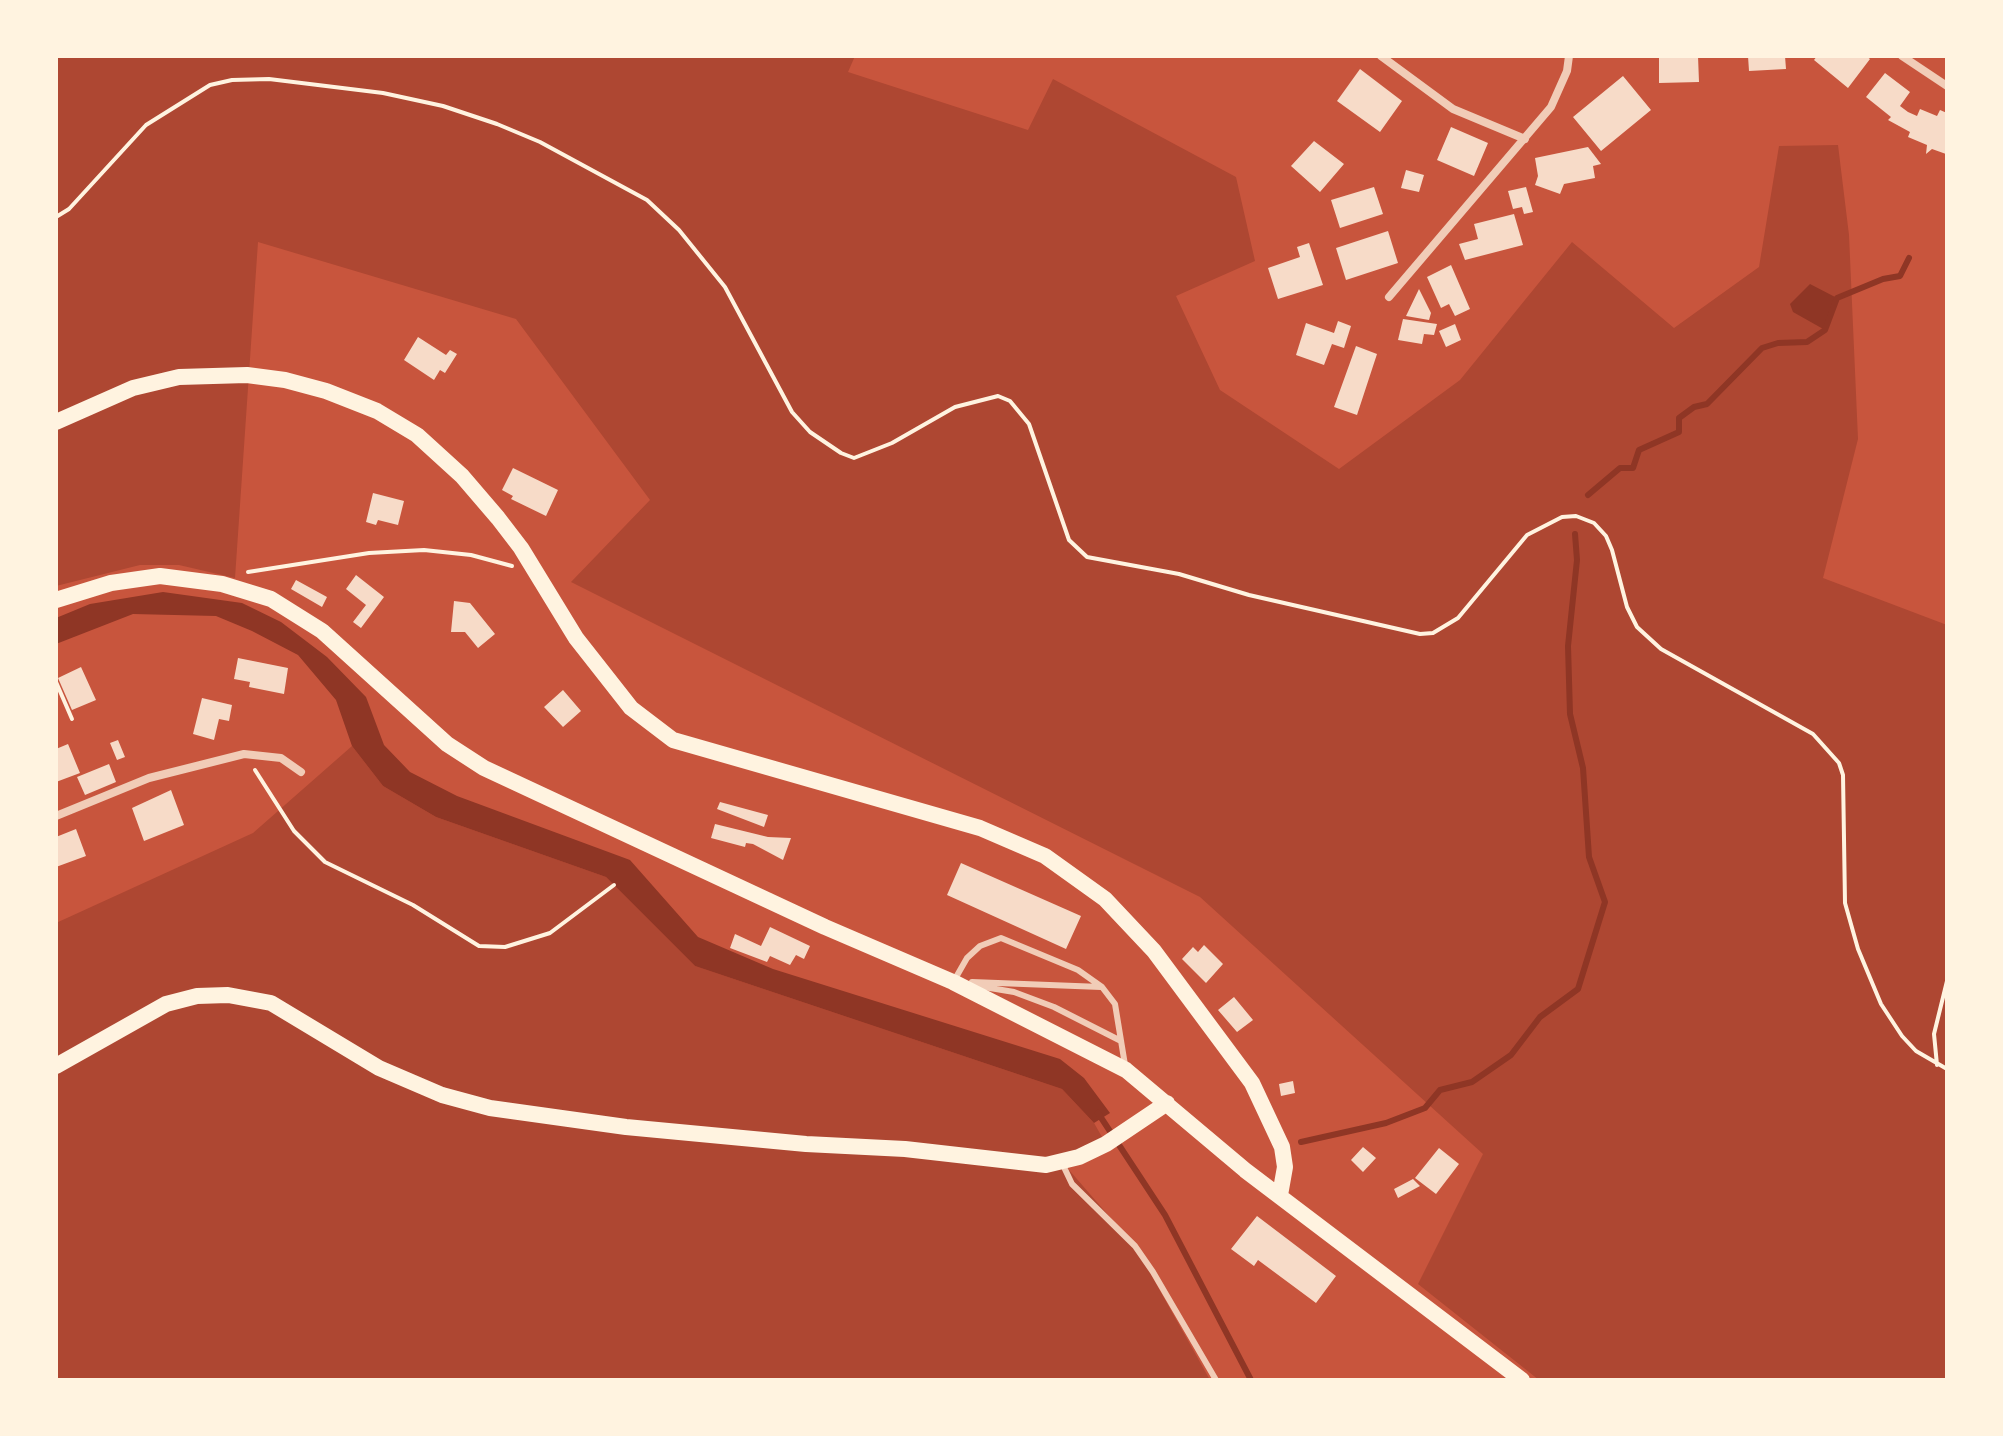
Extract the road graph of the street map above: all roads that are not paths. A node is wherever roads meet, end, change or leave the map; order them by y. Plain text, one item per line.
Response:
1 (1381, 56) edge
2 (1569, 56) edge
3 (1902, 56) edge
4 (1947, 86) edge
5 (1525, 139) junction
6 (1389, 297) dead end
7 (56, 422) edge
8 (56, 600) edge
9 (301, 772) dead end
10 (56, 816) edge
11 (953, 982) junction
12 (1102, 987) junction
13 (1121, 1041) junction
14 (56, 1066) edge
15 (1126, 1070) junction
16 (1167, 1103) junction
17 (1062, 1163) junction
18 (1280, 1195) junction
19 (1216, 1380) edge
20 (1522, 1380) edge

1 - 5 street
2 - 5 street
3 - 4 street
5 - 6 street
7 - 18 main road
8 - 11 main road
9 - 10 street
11 - 12 lane
11 - 12 lane
11 - 13 lane
11 - 15 main road
12 - 13 lane
13 - 15 lane
14 - 17 main road
15 - 16 main road
16 - 17 main road
16 - 18 main road
17 - 19 lane
18 - 20 main road

